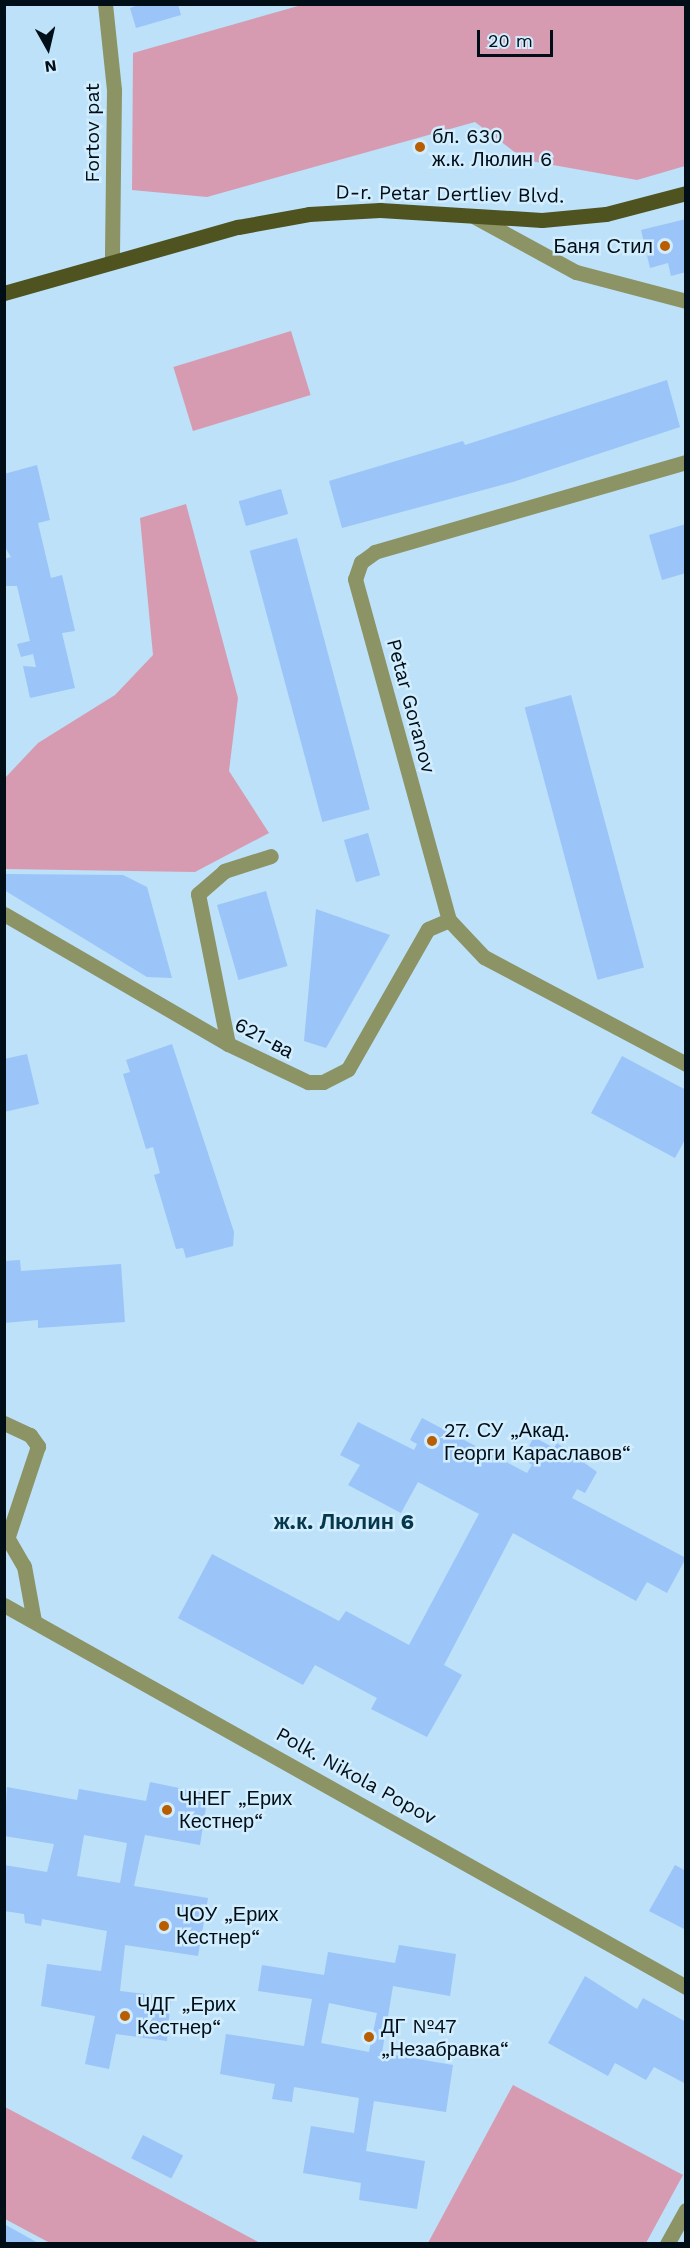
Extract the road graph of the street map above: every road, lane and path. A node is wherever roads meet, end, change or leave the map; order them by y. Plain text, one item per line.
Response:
1 (105, 4) edge
2 (686, 193) edge
3 (475, 218) junction
4 (112, 262) junction
5 (4, 293) edge
6 (686, 301) edge
7 (686, 462) edge
8 (271, 856) dead end
9 (4, 914) edge
10 (449, 920) junction
11 (228, 1044) junction
12 (686, 1064) edge
13 (4, 1423) edge
14 (6, 1534) edge
15 (4, 1605) edge
16 (34, 1622) junction
17 (686, 1987) edge
18 (686, 2210) edge
19 (667, 2244) edge

1 - 4 street, Fortov pat
2 - 3 main road, D-r. Petar Dertliev Blvd.
3 - 4 main road, D-r. Petar Dertliev Blvd.
3 - 6 street
4 - 5 main road, D-r. Petar Dertliev Blvd.
7 - 10 street, Petar Goranov
8 - 11 street
9 - 11 street, 621-ва
10 - 11 street, 621-ва
10 - 12 street, Petar Goranov
13 - 14 street
14 - 16 street
15 - 16 street, Polk. Nikola Popov
16 - 17 street, Polk. Nikola Popov
18 - 19 street

